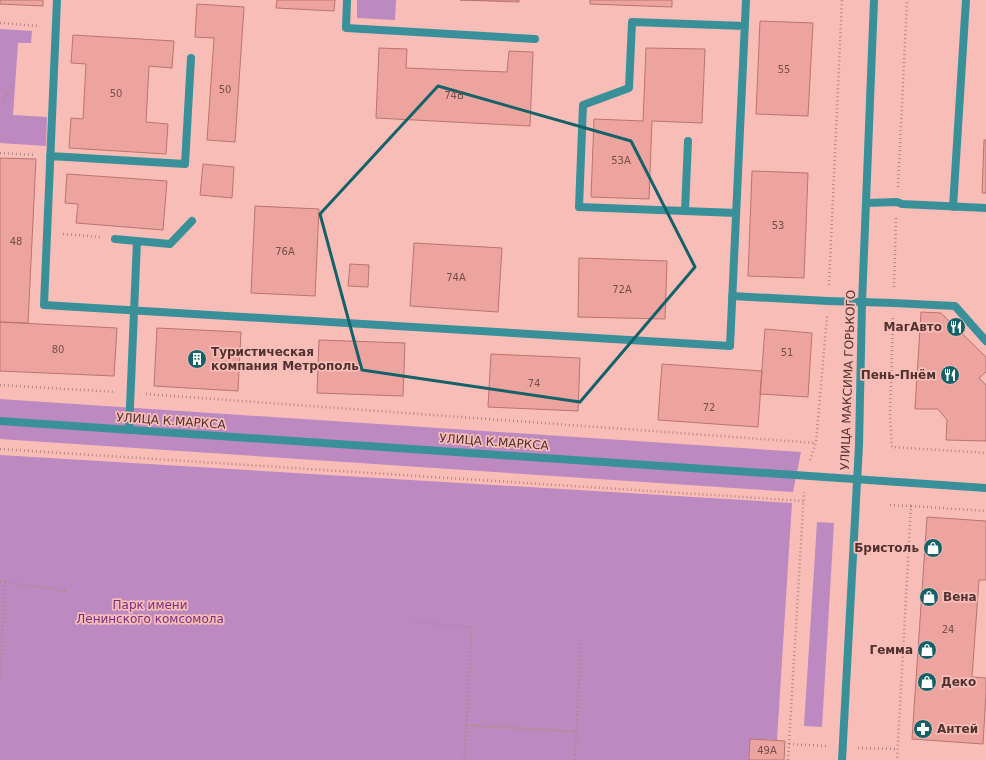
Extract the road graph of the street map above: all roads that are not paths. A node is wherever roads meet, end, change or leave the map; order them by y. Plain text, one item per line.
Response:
1 (57, 0) edge
2 (347, 0) edge
3 (746, 0) edge
4 (874, 0) edge
5 (966, 0) edge
6 (744, 26) junction
7 (535, 39) dead end
8 (191, 58) dead end
9 (688, 141) dead end
10 (50, 156) junction
11 (866, 203) junction
12 (953, 207) junction
13 (986, 208) edge
14 (685, 211) junction
15 (736, 213) junction
16 (192, 221) dead end
17 (115, 239) road end
18 (137, 241) junction
19 (732, 296) junction
20 (862, 303) junction
21 (134, 310) junction
22 (986, 341) edge
23 (0, 421) edge
24 (129, 430) junction
25 (857, 479) junction
26 (986, 488) edge
27 (842, 760) edge

1 - 10 street
2 - 7 street
3 - 6 street
4 - 11 street, УЛИЦА МАКСИМА ГОРЬКОГО
5 - 12 street
6 - 14 street
6 - 15 street
8 - 10 street
9 - 14 street
10 - 21 street
11 - 12 street
11 - 20 street, УЛИЦА МАКСИМА ГОРЬКОГО
12 - 13 street
14 - 15 street
15 - 19 street
16 - 18 street
17 - 18 street
18 - 21 street
19 - 20 street
19 - 21 street
20 - 22 street
20 - 25 street, УЛИЦА МАКСИМА ГОРЬКОГО
21 - 24 street
23 - 24 street, УЛИЦА К.МАРКСА
24 - 25 street, УЛИЦА К.МАРКСА
25 - 26 street, УЛИЦА К.МАРКСА
25 - 27 street, УЛИЦА МАКСИМА ГОРЬКОГО

